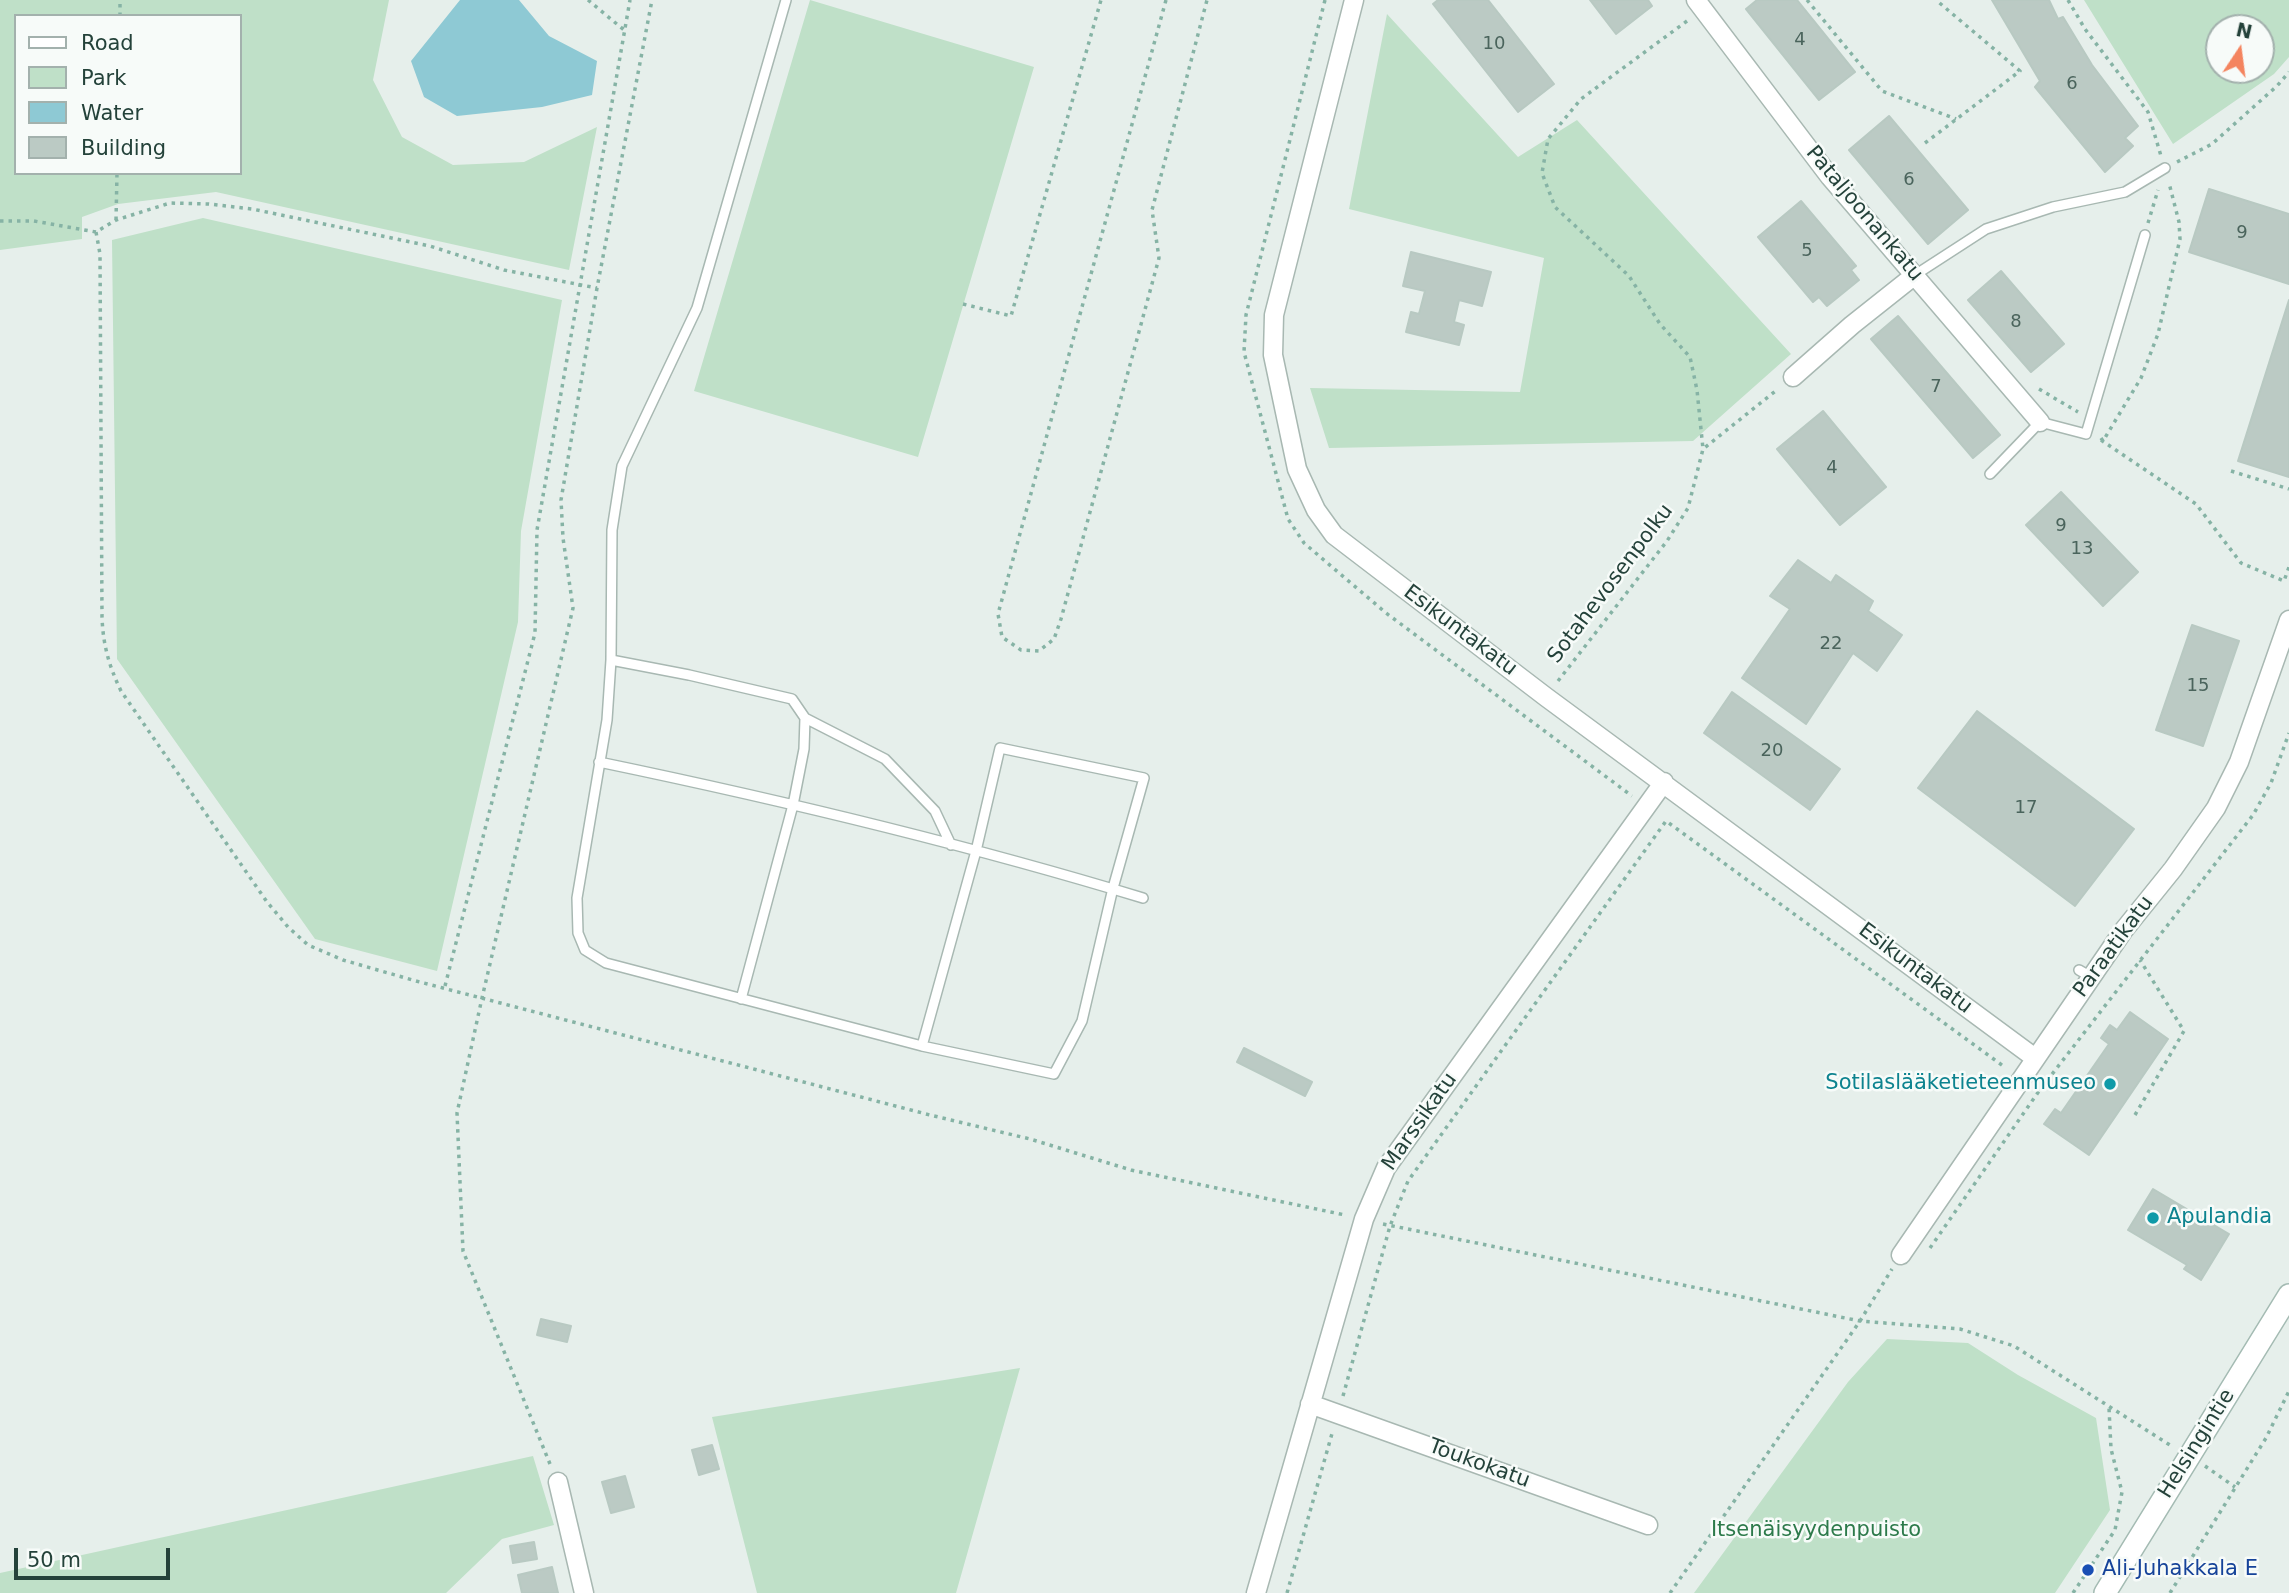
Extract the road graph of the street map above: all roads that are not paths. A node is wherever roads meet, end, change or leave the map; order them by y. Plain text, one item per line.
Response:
1 (786, 0) edge
2 (1354, 0) edge
3 (1700, 4) edge
4 (2165, 168) road end
5 (2145, 235) road end
6 (1914, 275) junction
7 (1793, 377) road end
8 (2040, 422) junction
9 (1990, 474) dead end
10 (2289, 620) edge
11 (611, 660) junction
12 (805, 718) junction
13 (600, 762) junction
14 (1664, 782) junction
15 (793, 805) junction
16 (951, 845) junction
17 (976, 851) junction
18 (1113, 888) junction
19 (1143, 898) dead end
20 (741, 999) junction
21 (922, 1046) junction
22 (2035, 1058) junction
23 (1901, 1255) road end
24 (2289, 1295) edge
25 (1310, 1404) junction
26 (558, 1482) road end
27 (1648, 1525) dead end
28 (584, 1593) edge
29 (1256, 1593) edge
30 (2105, 1593) edge

1 - 11 lane
2 - 14 street, Esikuntakatu
3 - 6 street, Pataljoonankatu
4 - 6 lane
5 - 8 lane
6 - 7 street
6 - 8 street, Pataljoonankatu
8 - 9 lane
10 - 22 street, Paraatikatu
11 - 12 lane
11 - 13 lane
12 - 15 lane
12 - 16 lane
13 - 15 lane
13 - 20 lane
14 - 22 street, Esikuntakatu
14 - 25 street, Marssikatu
15 - 16 lane
15 - 20 lane
16 - 17 lane
17 - 18 lane
17 - 18 lane
17 - 21 lane
18 - 19 lane
18 - 21 lane
20 - 21 lane
22 - 23 street, Paraatikatu
24 - 30 main road, Helsingintie
25 - 27 street, Toukokatu
25 - 29 street, Marssikatu
26 - 28 street

